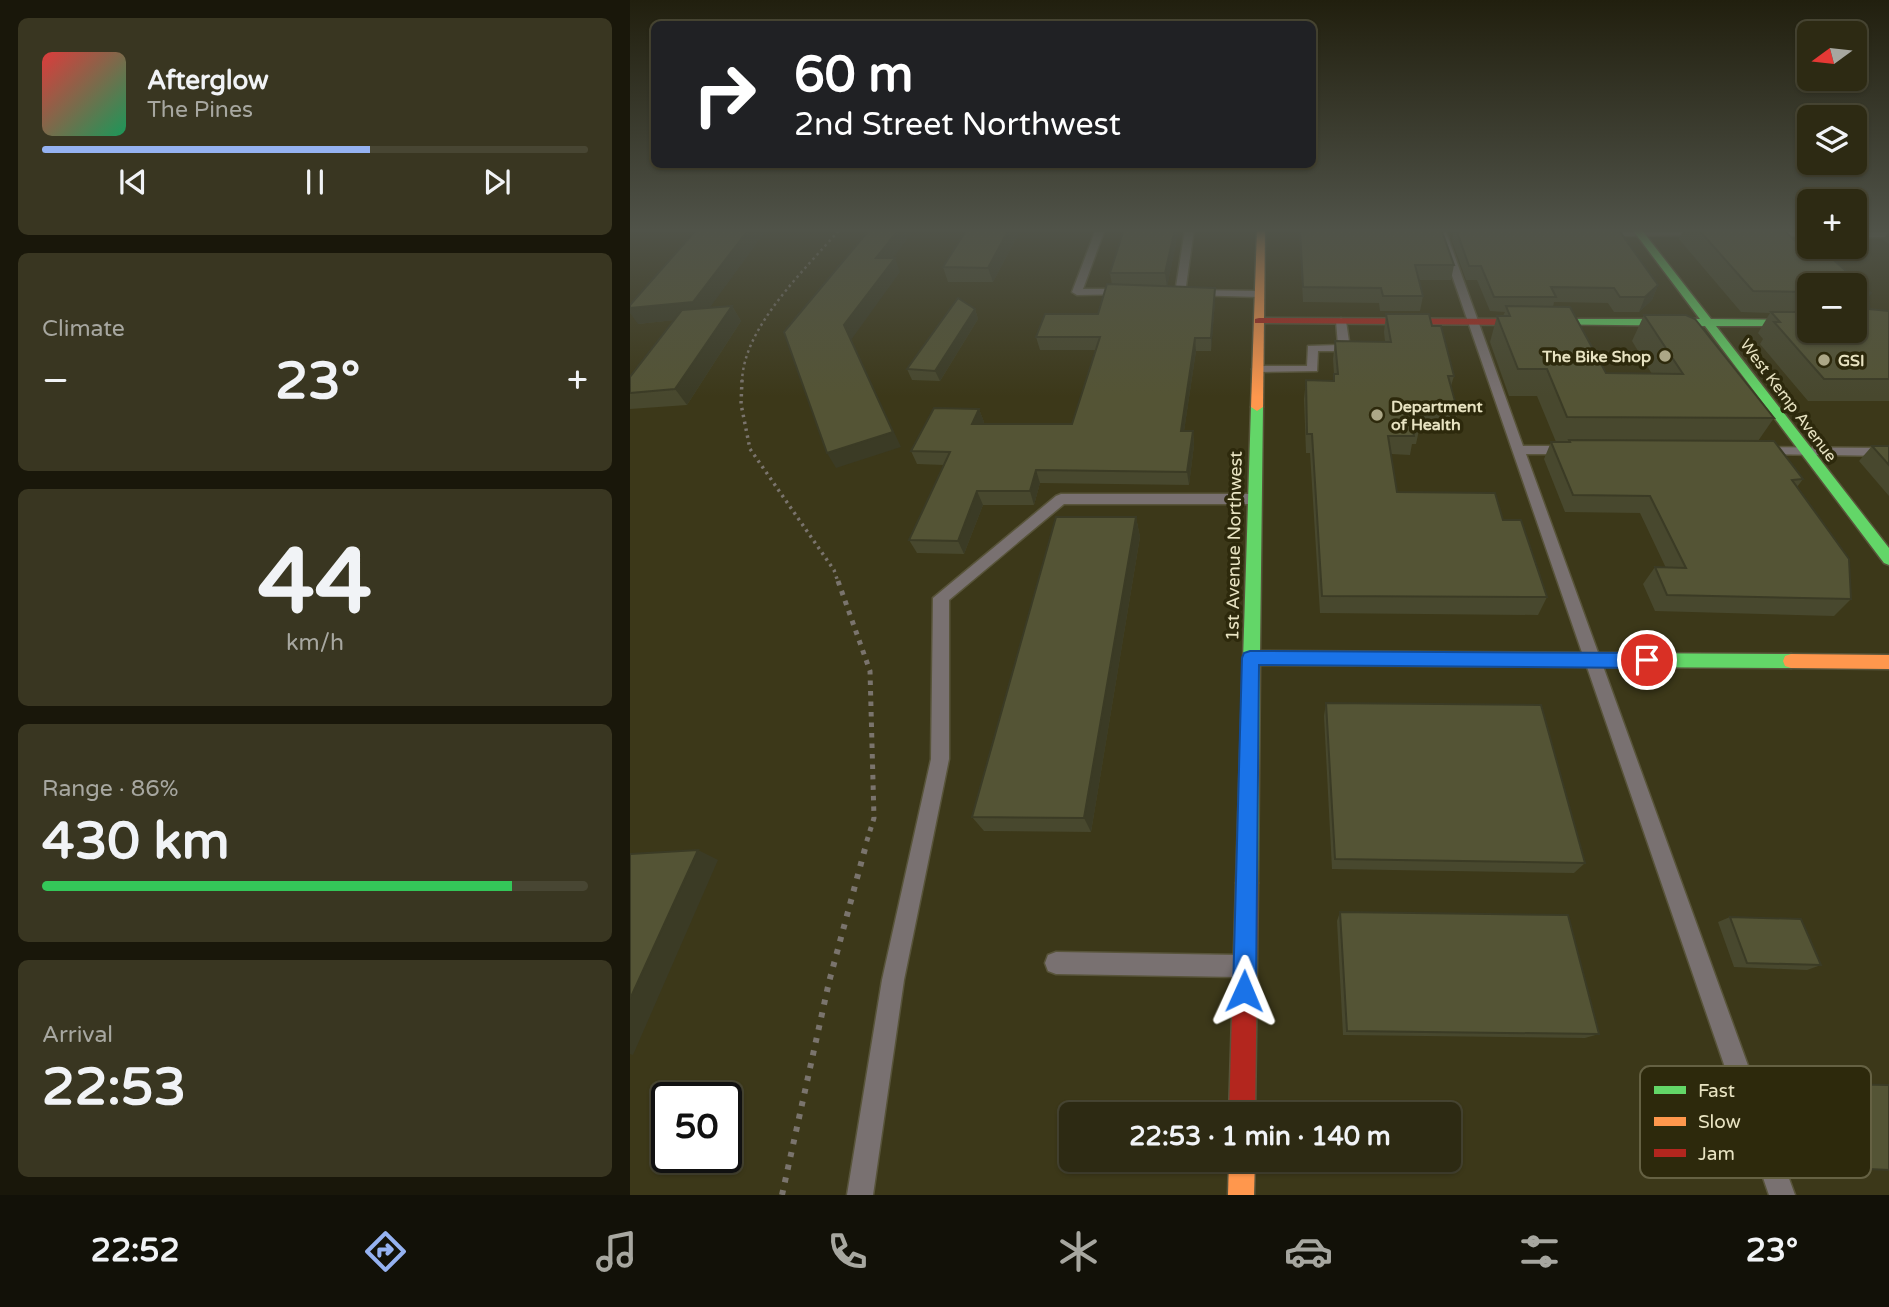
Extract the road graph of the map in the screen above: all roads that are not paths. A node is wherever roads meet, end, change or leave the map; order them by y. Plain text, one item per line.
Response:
1 (1080, 285) edge
2 (1181, 285) edge
3 (1259, 285) edge
4 (1462, 285) edge
5 (1678, 285) edge
6 (1141, 292) edge
7 (1167, 293) edge
8 (1180, 293) junction
9 (1259, 294) junction
10 (1259, 321) junction
11 (1341, 321) junction
12 (1473, 321) junction
13 (1707, 322) junction
14 (1797, 323) edge
15 (1258, 369) junction
16 (1518, 450) junction
17 (1587, 450) edge
18 (1751, 451) edge
19 (1806, 451) junction
20 (1889, 452) edge
21 (1254, 499) junction
22 (1889, 559) edge
23 (1250, 658) junction
24 (1593, 660) junction
25 (1889, 662) edge
26 (1056, 963) dead end
27 (1245, 967) junction
28 (1736, 1066) edge
29 (1242, 1102) edge
30 (1242, 1172) edge
31 (1776, 1178) edge
32 (860, 1195) edge
33 (1241, 1195) edge
34 (1782, 1195) edge

1 - 6 lane
2 - 8 lane
3 - 9 street, 1st Avenue Northwest
4 - 12 lane
5 - 13 street, West Kemp Avenue
7 - 8 lane
8 - 9 lane
9 - 10 street, 1st Avenue Northwest
10 - 11 street
10 - 15 street, 1st Avenue Northwest
11 - 12 street
11 - 15 lane
12 - 13 street
12 - 16 lane
13 - 14 street
13 - 19 street, West Kemp Avenue
15 - 21 street, 1st Avenue Northwest
16 - 17 lane
16 - 24 lane
18 - 19 lane
19 - 20 lane
19 - 22 street, West Kemp Avenue
21 - 23 street, 1st Avenue Northwest
21 - 32 lane
23 - 24 street
23 - 27 street, 1st Avenue Northwest
24 - 25 street
24 - 28 lane
26 - 27 lane
27 - 29 street, 1st Avenue Northwest
30 - 33 street
31 - 34 lane

